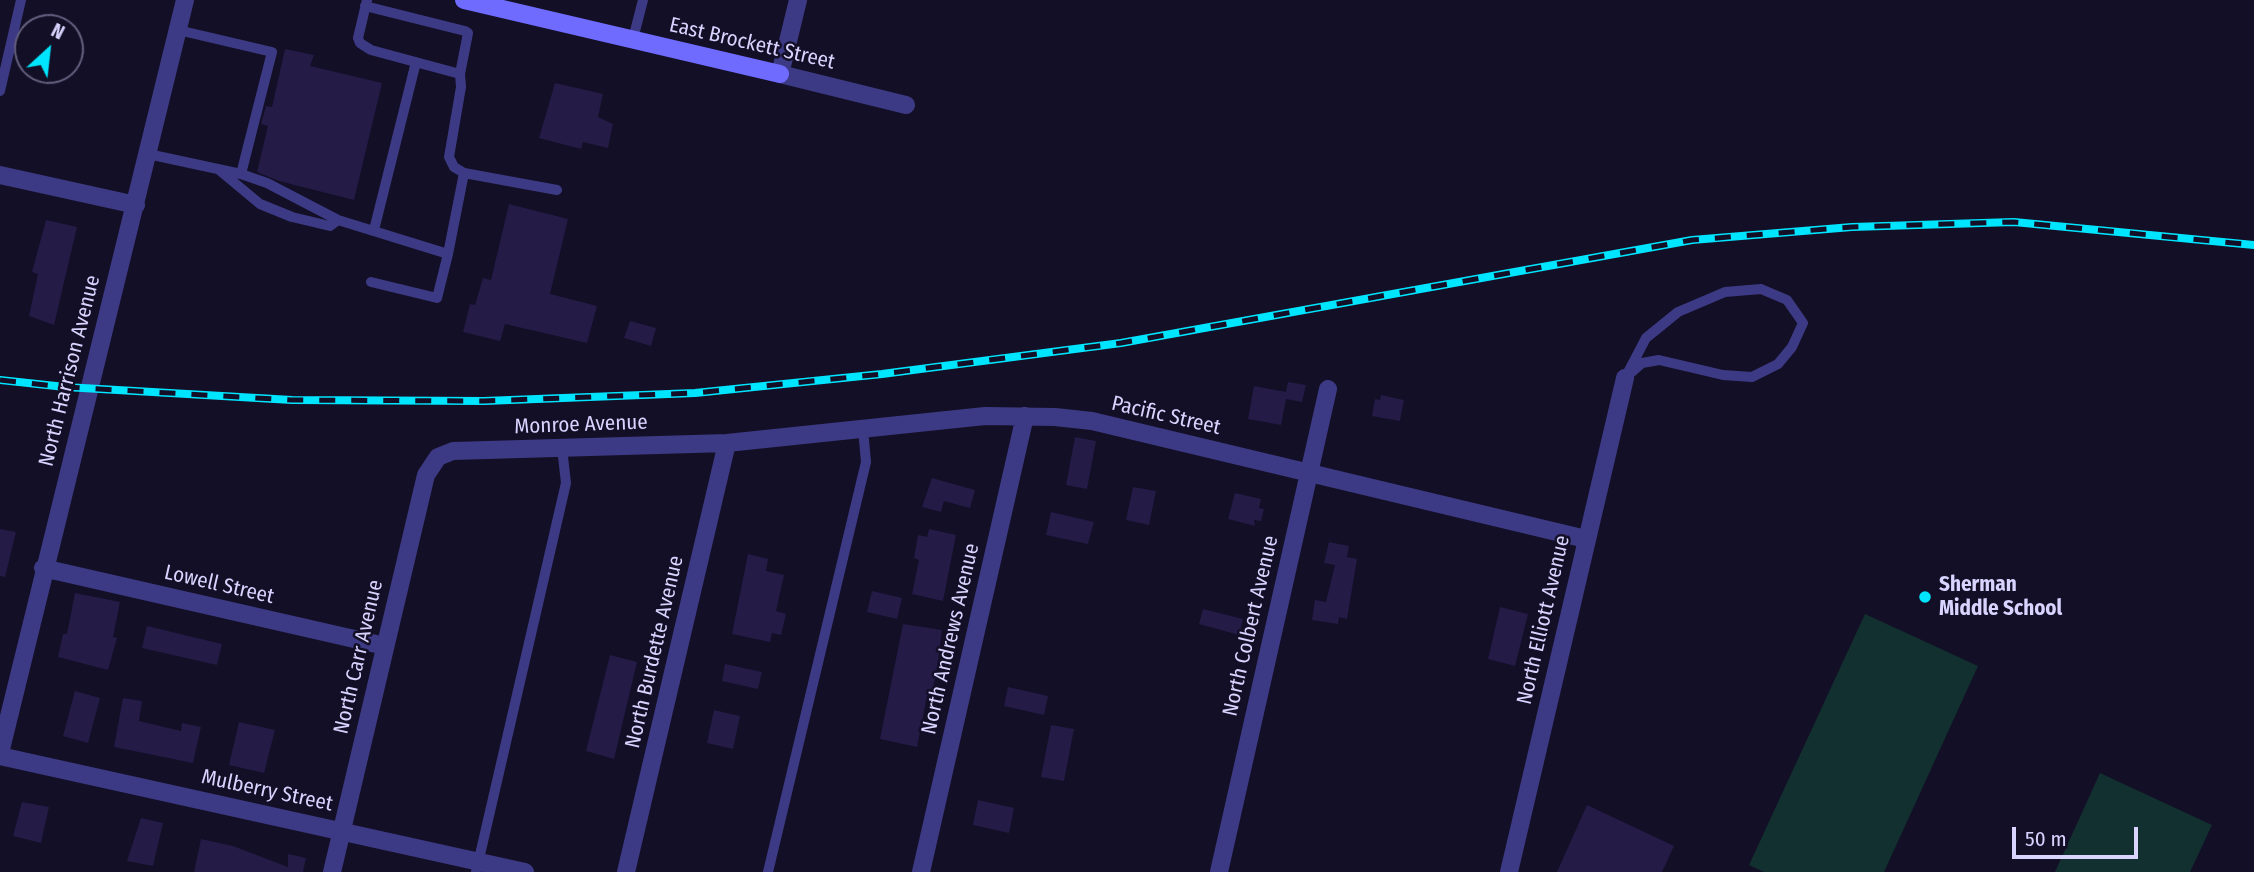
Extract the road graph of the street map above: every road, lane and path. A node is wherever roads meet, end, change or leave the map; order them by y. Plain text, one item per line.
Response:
1 (21, 0) edge
2 (185, 0) edge
3 (464, 0) edge
4 (643, 0) edge
5 (798, 0) edge
6 (366, 3) edge
7 (494, 4) edge
8 (178, 30) junction
9 (633, 39) junction
10 (416, 62) junction
11 (460, 74) junction
12 (780, 74) junction
13 (0, 91) edge
14 (906, 105) dead end
15 (148, 154) junction
16 (218, 169) junction
17 (464, 173) junction
18 (241, 174) junction
19 (0, 175) edge
20 (557, 190) dead end
21 (136, 205) junction
22 (338, 220) junction
23 (374, 230) junction
24 (448, 254) junction
25 (371, 282) dead end
26 (1625, 378) junction
27 (1328, 389) dead end
28 (1025, 416) junction
29 (863, 429) junction
30 (727, 443) junction
31 (562, 448) junction
32 (438, 457) joint
33 (1308, 473) junction
34 (1586, 539) junction
35 (43, 568) junction
36 (385, 646) junction
37 (0, 754) edge
38 (342, 831) junction
39 (477, 867) edge
40 (332, 872) edge
41 (525, 872) edge
42 (626, 872) edge
43 (768, 872) edge
44 (921, 872) edge
45 (1219, 872) edge
46 (1509, 872) edge

1 - 13 lane
2 - 8 street, North Harrison Avenue
3 - 7 street, East Brockett Street
4 - 9 lane
5 - 12 street
6 - 10 lane
6 - 11 lane
7 - 9 street, East Brockett Street
8 - 15 street, North Harrison Avenue
8 - 18 lane
9 - 12 street, East Brockett Street
10 - 11 lane
10 - 23 lane
11 - 17 lane
12 - 14 street, East Brockett Street
15 - 16 lane
15 - 21 street, North Harrison Avenue
16 - 18 lane
16 - 22 lane
17 - 20 lane
17 - 24 lane
18 - 22 lane
19 - 21 street
21 - 35 street, North Harrison Avenue
22 - 23 lane
23 - 24 lane
24 - 25 lane
26 - 26 lane
26 - 34 street, North Elliott Avenue
27 - 33 street, North Colbert Avenue
28 - 29 street, Pacific Street
28 - 33 street, Pacific Street
28 - 44 street, North Andrews Avenue
29 - 30 street, Pacific Street
29 - 43 lane
30 - 31 street, Monroe Avenue
30 - 42 street, North Burdette Avenue
31 - 32 street, Monroe Avenue
31 - 39 lane
32 - 36 street, North Carr Avenue
33 - 34 street, Pacific Street
33 - 45 street, North Colbert Avenue
34 - 46 street, North Elliott Avenue
35 - 36 street, Lowell Street
35 - 37 street, North Harrison Avenue
36 - 38 street, North Carr Avenue
37 - 38 street, Mulberry Street
38 - 39 street, Mulberry Street
38 - 40 street, North Carr Avenue
39 - 41 street, Mulberry Street

